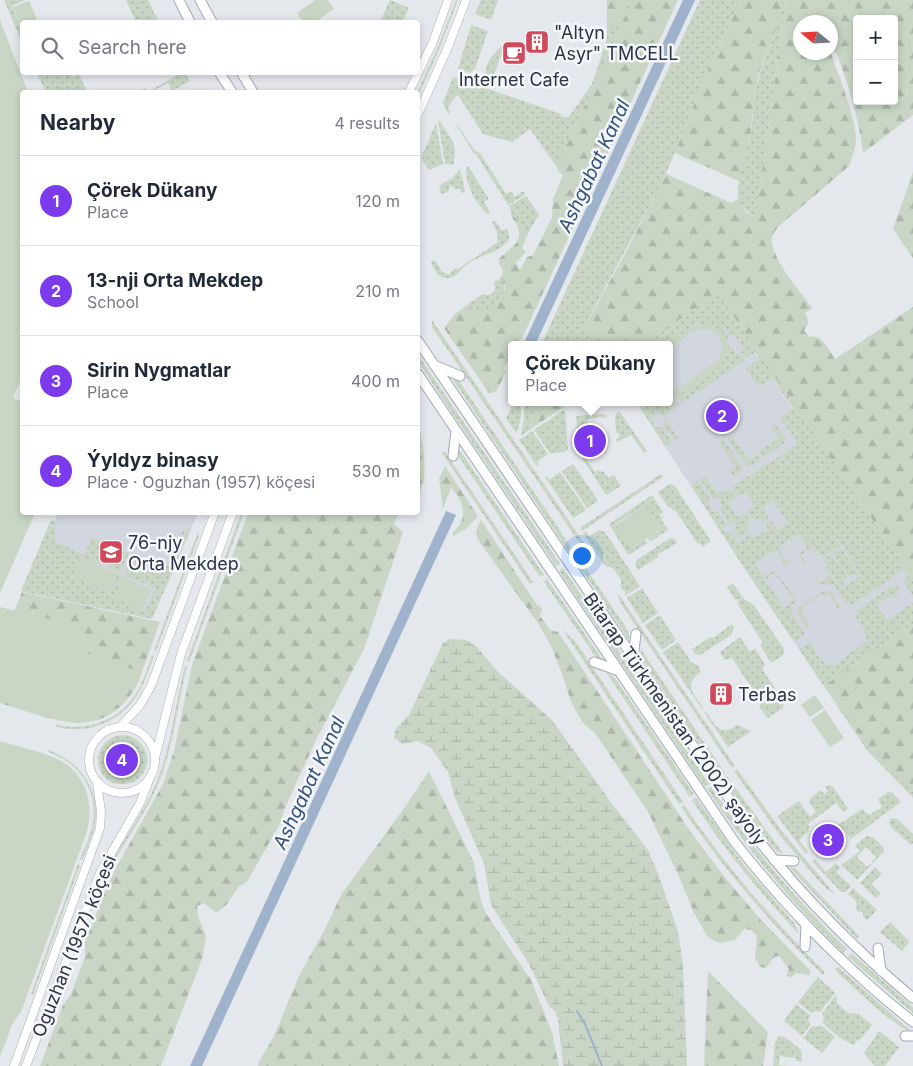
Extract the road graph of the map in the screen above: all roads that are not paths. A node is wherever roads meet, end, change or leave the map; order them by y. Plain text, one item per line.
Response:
1 (179, 0) edge
2 (200, 0) edge
3 (448, 0) edge
4 (466, 0) edge
5 (189, 20) edge
6 (211, 20) edge
7 (420, 69) edge
8 (221, 75) edge
9 (243, 75) edge
10 (417, 75) edge
11 (231, 90) edge
12 (252, 90) edge
13 (410, 90) edge
14 (420, 110) edge
15 (420, 344) edge
16 (434, 365) junction
17 (460, 376) dead end
18 (420, 377) edge
19 (420, 388) edge
20 (428, 390) junction
21 (456, 431) junction
22 (453, 456) dead end
23 (214, 515) edge
24 (232, 515) edge
25 (636, 634) dead end
26 (633, 658) junction
27 (594, 662) dead end
28 (619, 671) junction
29 (121, 726) junction
30 (155, 758) junction
31 (151, 775) junction
32 (97, 782) junction
33 (774, 860) junction
34 (794, 860) dead end
35 (806, 925) junction
36 (805, 947) dead end
37 (878, 948) dead end
38 (881, 971) junction
39 (913, 998) edge
40 (913, 1022) edge
41 (14, 1066) edge
42 (26, 1066) edge

1 - 5 main road
2 - 6 main road
3 - 7 main road
4 - 14 main road
8 - 11 main road
9 - 12 main road
10 - 13 main road
15 - 16 main road, Bitarap Türkmenistan (2002) şaýoly
16 - 17 main road
16 - 26 main road, Bitarap Türkmenistan (2002) şaýoly
18 - 20 main road, Bitarap Türkmenistan (2002) şaýoly
19 - 20 main road
20 - 21 main road, Bitarap Türkmenistan (2002) şaýoly
21 - 22 main road
21 - 28 main road, Bitarap Türkmenistan (2002) şaýoly
23 - 29 main road, Oguzhan (1957) köçesi
24 - 30 main road, Oguzhan (1957) köçesi
25 - 26 main road
26 - 33 main road, Bitarap Türkmenistan (2002) şaýoly
27 - 28 main road
28 - 35 main road, Bitarap Türkmenistan (2002) şaýoly
29 - 30 main road
29 - 32 main road, Oguzhan (1957) köçesi
30 - 31 main road, Oguzhan (1957) köçesi
31 - 32 main road
31 - 42 main road, Oguzhan (1957) köçesi
32 - 41 main road, Oguzhan (1957) köçesi
33 - 34 main road
33 - 38 main road, Bitarap Türkmenistan (2002) şaýoly
35 - 36 main road
35 - 40 main road, Bitarap Türkmenistan (2002) şaýoly
37 - 38 main road
38 - 39 main road, Bitarap Türkmenistan (2002) şaýoly

